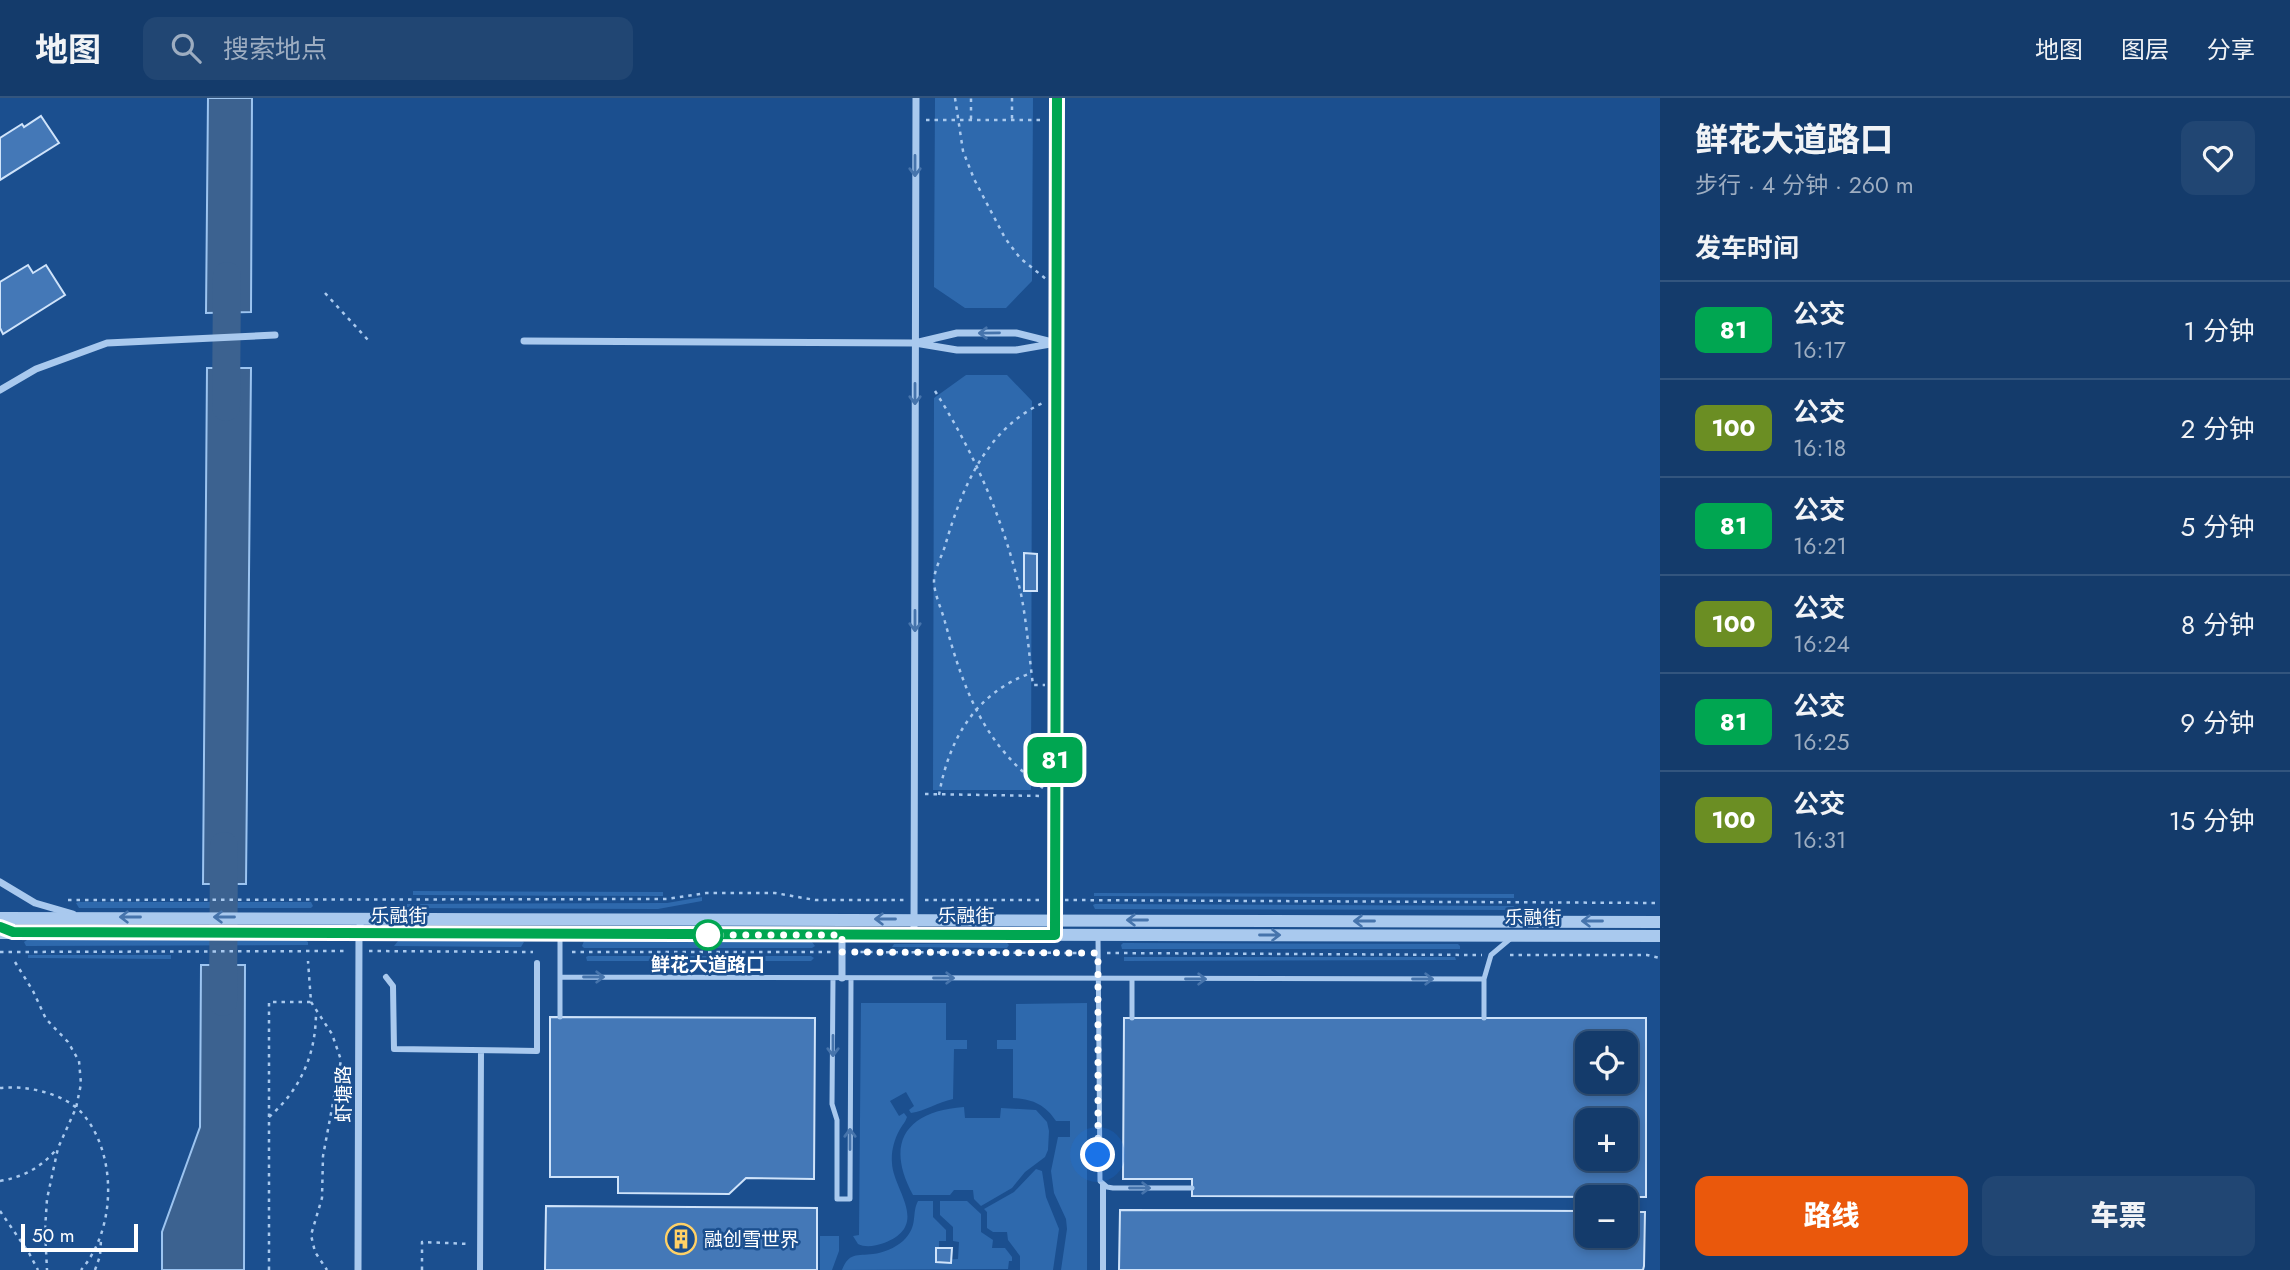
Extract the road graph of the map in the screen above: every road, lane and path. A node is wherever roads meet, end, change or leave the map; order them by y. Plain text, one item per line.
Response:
1 (916, 98) edge
2 (955, 98) edge
3 (971, 98) edge
4 (1012, 98) edge
5 (1057, 98) edge
6 (916, 120) junction
7 (957, 120) junction
8 (971, 120) junction
9 (1012, 120) junction
10 (1057, 120) junction
11 (1056, 288) junction
12 (325, 293) dead end
13 (275, 335) dead end
14 (368, 340) dead end
15 (524, 341) dead end
16 (915, 343) junction
17 (1056, 343) junction
18 (0, 390) edge
19 (935, 391) dead end
20 (1056, 397) junction
21 (977, 464) junction
22 (1031, 673) junction
23 (1055, 685) junction
24 (975, 709) junction
25 (915, 794) junction
26 (939, 795) junction
27 (1055, 796) junction
28 (0, 882) edge
29 (915, 900) junction
30 (1055, 900) junction
31 (35, 903) junction
32 (1660, 903) edge
33 (84, 917) junction
34 (361, 917) junction
35 (0, 918) edge
36 (560, 918) junction
37 (914, 919) junction
38 (1055, 920) junction
39 (1660, 922) edge
40 (4, 931) edge
41 (359, 934) junction
42 (560, 934) junction
43 (842, 935) junction
44 (914, 935) junction
45 (1055, 935) junction
46 (1098, 935) junction
47 (1514, 936) junction
48 (1660, 936) edge
49 (359, 951) junction
50 (533, 951) dead end
51 (0, 952) edge
52 (560, 952) junction
53 (842, 952) junction
54 (1098, 953) junction
55 (1491, 955) junction
56 (1660, 958) edge
57 (308, 961) dead end
58 (15, 962) dead end
59 (537, 963) dead end
60 (386, 977) dead end
61 (560, 977) junction
62 (838, 978) junction
63 (851, 978) junction
64 (1099, 978) junction
65 (1132, 979) junction
66 (1484, 979) junction
67 (312, 1002) junction
68 (316, 1010) junction
69 (560, 1017) dead end
70 (1132, 1017) dead end
71 (1484, 1018) dead end
72 (481, 1051) junction
73 (0, 1088) edge
74 (76, 1108) junction
75 (269, 1117) junction
76 (58, 1148) junction
77 (0, 1181) edge
78 (1103, 1185) junction
79 (1192, 1188) dead end
80 (0, 1211) edge
81 (100, 1238) junction
82 (481, 1244) junction
83 (38, 1270) edge
84 (47, 1270) edge
85 (80, 1270) edge
86 (94, 1270) edge
87 (268, 1270) edge
88 (327, 1270) edge
89 (358, 1270) edge
90 (422, 1270) edge
91 (480, 1270) edge
92 (1103, 1270) edge

1 - 6 street
2 - 7 path
3 - 8 path
4 - 9 path
5 - 10 street
6 - 7 path
6 -> 16 street
7 - 8 path
7 - 11 path
8 - 9 path
9 - 10 path
10 - 11 street
11 - 17 street
12 - 14 path
13 - 18 street
15 - 16 street
16 - 17 street
17 -> 16 street
16 -> 25 street
17 - 20 street
19 - 21 path
20 - 21 path
20 - 23 street
21 - 22 path
21 - 24 path
22 - 23 path
22 - 24 path
23 - 27 street
24 - 26 path
24 - 27 path
25 - 26 path
25 - 29 street
26 - 27 path
27 - 30 street
28 - 31 street
29 - 30 path
29 - 31 path
29 - 37 street
30 - 32 path
30 - 38 street
31 - 33 street
34 -> 33 street, 乐融街
33 - 35 street, 乐融街
34 - 36 street, 乐融街
34 - 41 street, 虾塘路
37 -> 36 street, 乐融街
36 - 42 lane
37 - 38 street, 乐融街
37 - 44 street
39 -> 38 street, 乐融街
38 - 45 street
40 - 41 street, 乐融街
41 - 42 street, 乐融街
41 - 49 street, 虾塘路
42 - 43 street, 乐融街
42 - 52 lane
43 - 44 street, 乐融街
43 - 53 street
44 - 45 street, 乐融街
45 - 46 street, 乐融街
46 -> 47 street, 乐融街
46 - 54 lane
47 - 48 street, 乐融街
47 - 55 lane
49 - 50 path
49 - 51 path
49 - 89 street, 虾塘路
52 - 53 path
52 - 61 lane
53 - 54 path
53 - 62 street
54 - 55 path
54 - 64 lane
55 - 56 path
55 - 66 lane
57 - 67 path
58 - 74 path
59 - 72 street
60 - 72 street
61 -> 62 lane
61 - 69 lane
62 - 63 lane
62 -> 63 lane
63 -> 64 lane
64 - 65 lane
64 - 78 lane
65 -> 66 lane
65 - 70 lane
66 - 71 lane
67 - 68 path
67 - 75 path
68 - 75 path
68 - 88 path
72 - 82 street
73 - 74 path
74 - 76 path
74 - 81 path
75 - 87 path
76 - 77 path
76 - 84 path
78 -> 79 lane
78 - 92 street
80 - 83 path
81 - 85 path
81 - 86 path
82 - 90 path
82 - 91 street

